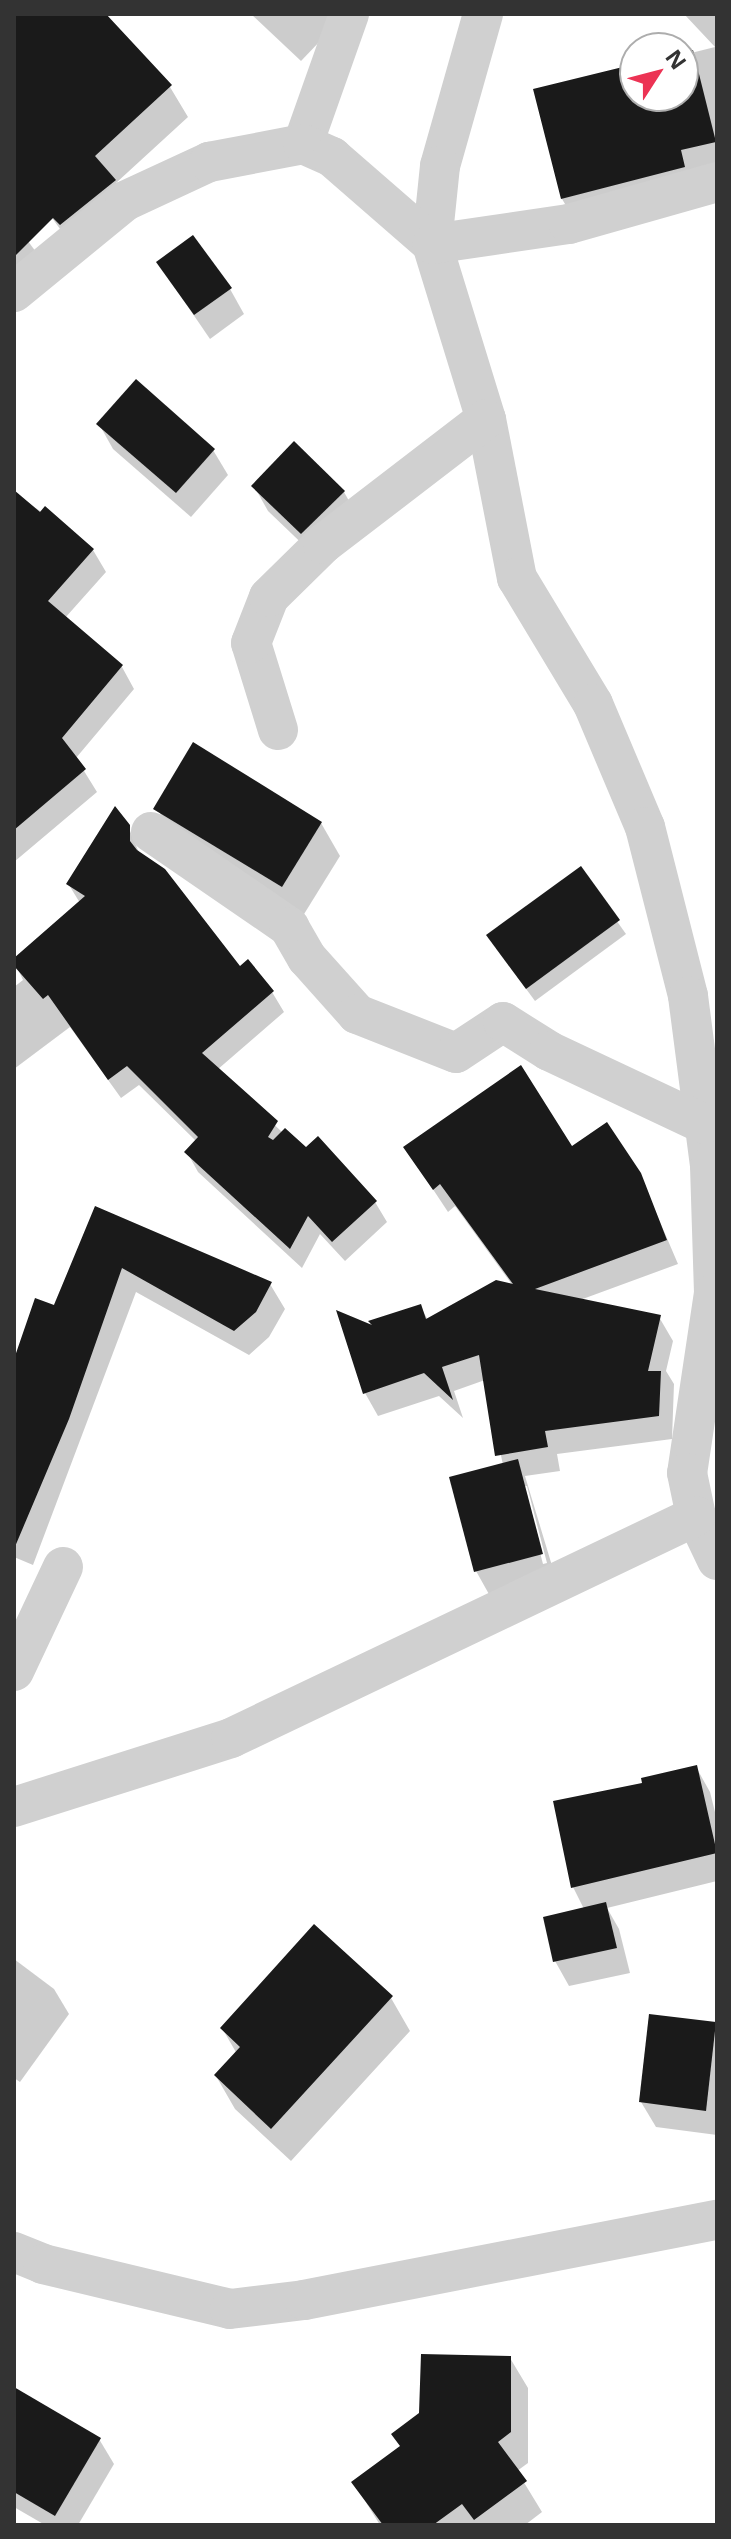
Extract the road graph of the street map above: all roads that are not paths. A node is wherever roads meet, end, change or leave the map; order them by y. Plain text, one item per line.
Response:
1 (349, 14) edge
2 (483, 14) edge
3 (303, 144) junction
4 (717, 182) edge
5 (432, 244) junction
6 (14, 292) edge
7 (486, 419) junction
8 (278, 730) dead end
9 (151, 832) dead end
10 (704, 1124) junction
11 (696, 1516) junction
12 (717, 1560) edge
13 (63, 1567) dead end
14 (14, 1671) edge
15 (14, 1807) edge
16 (717, 2220) edge
17 (14, 2252) edge

1 - 3 street
2 - 5 street
3 - 5 street
3 - 6 street
4 - 5 street
5 - 7 street
7 - 8 street
7 - 10 street
9 - 10 street
10 - 11 street
11 - 12 street
11 - 15 street
13 - 14 street
16 - 17 street

